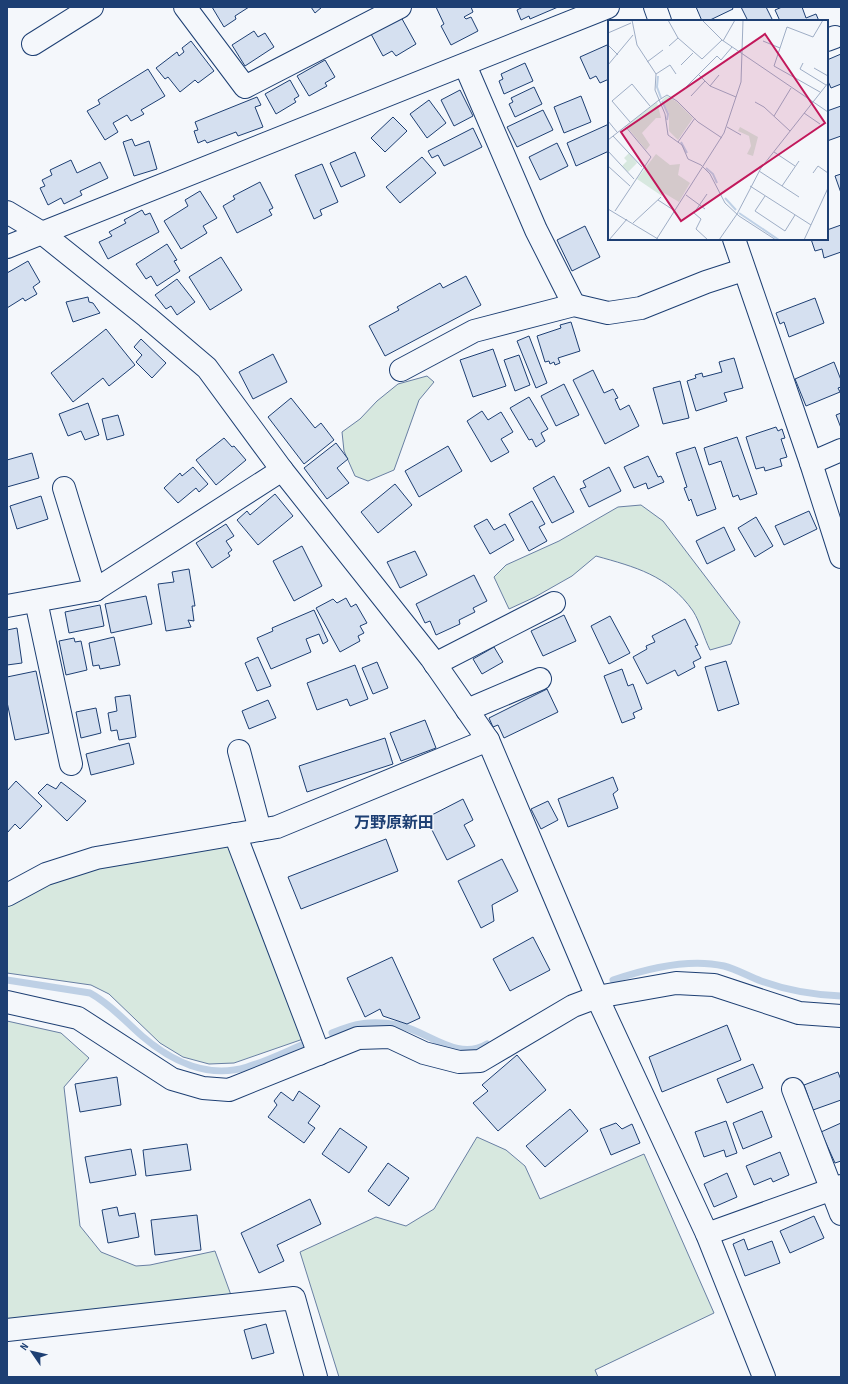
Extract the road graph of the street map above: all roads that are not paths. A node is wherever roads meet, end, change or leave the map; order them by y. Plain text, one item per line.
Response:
1 (92, 7) edge
2 (185, 7) edge
3 (400, 7) edge
4 (608, 7) edge
5 (655, 7) edge
6 (660, 20) edge
7 (33, 44) dead end
8 (465, 65) junction
9 (7, 212) edge
10 (42, 232) junction
11 (734, 240) edge
12 (7, 246) edge
13 (743, 270) junction
14 (574, 306) junction
15 (400, 370) dead end
16 (841, 450) edge
17 (811, 463) junction
18 (282, 470) junction
19 (64, 488) dead end
20 (841, 557) edge
21 (95, 590) junction
22 (36, 601) junction
23 (554, 603) dead end
24 (7, 606) edge
25 (435, 664) junction
26 (540, 679) dead end
27 (467, 710) junction
28 (488, 740) junction
29 (239, 751) dead end
30 (71, 764) dead end
31 (260, 830) junction
32 (235, 834) junction
33 (7, 895) edge
34 (597, 997) junction
35 (7, 1002) edge
36 (841, 1016) edge
37 (319, 1054) junction
38 (793, 1089) dead end
39 (837, 1187) edge
40 (841, 1214) edge
41 (707, 1234) junction
42 (7, 1330) edge
43 (316, 1377) edge
44 (764, 1377) edge

1 - 7 street
2 - 3 street
4 - 8 street
5 - 6 street
8 - 10 street
8 - 14 street
9 - 10 street
10 - 12 street
10 - 18 street
11 - 13 street
13 - 14 street
13 - 17 street
14 - 15 street
16 - 17 street
17 - 20 street
18 - 21 street
18 - 25 street
19 - 21 street
21 - 22 street
22 - 24 street
22 - 30 street
23 - 25 street
25 - 27 street
26 - 27 street
27 - 28 street
28 - 31 street
28 - 34 street
29 - 31 street
31 - 32 street
32 - 33 street
32 - 37 street
34 - 36 street
34 - 37 street
34 - 41 street
35 - 37 street
38 - 39 street
39 - 40 street
39 - 41 street
41 - 44 street
42 - 43 street

